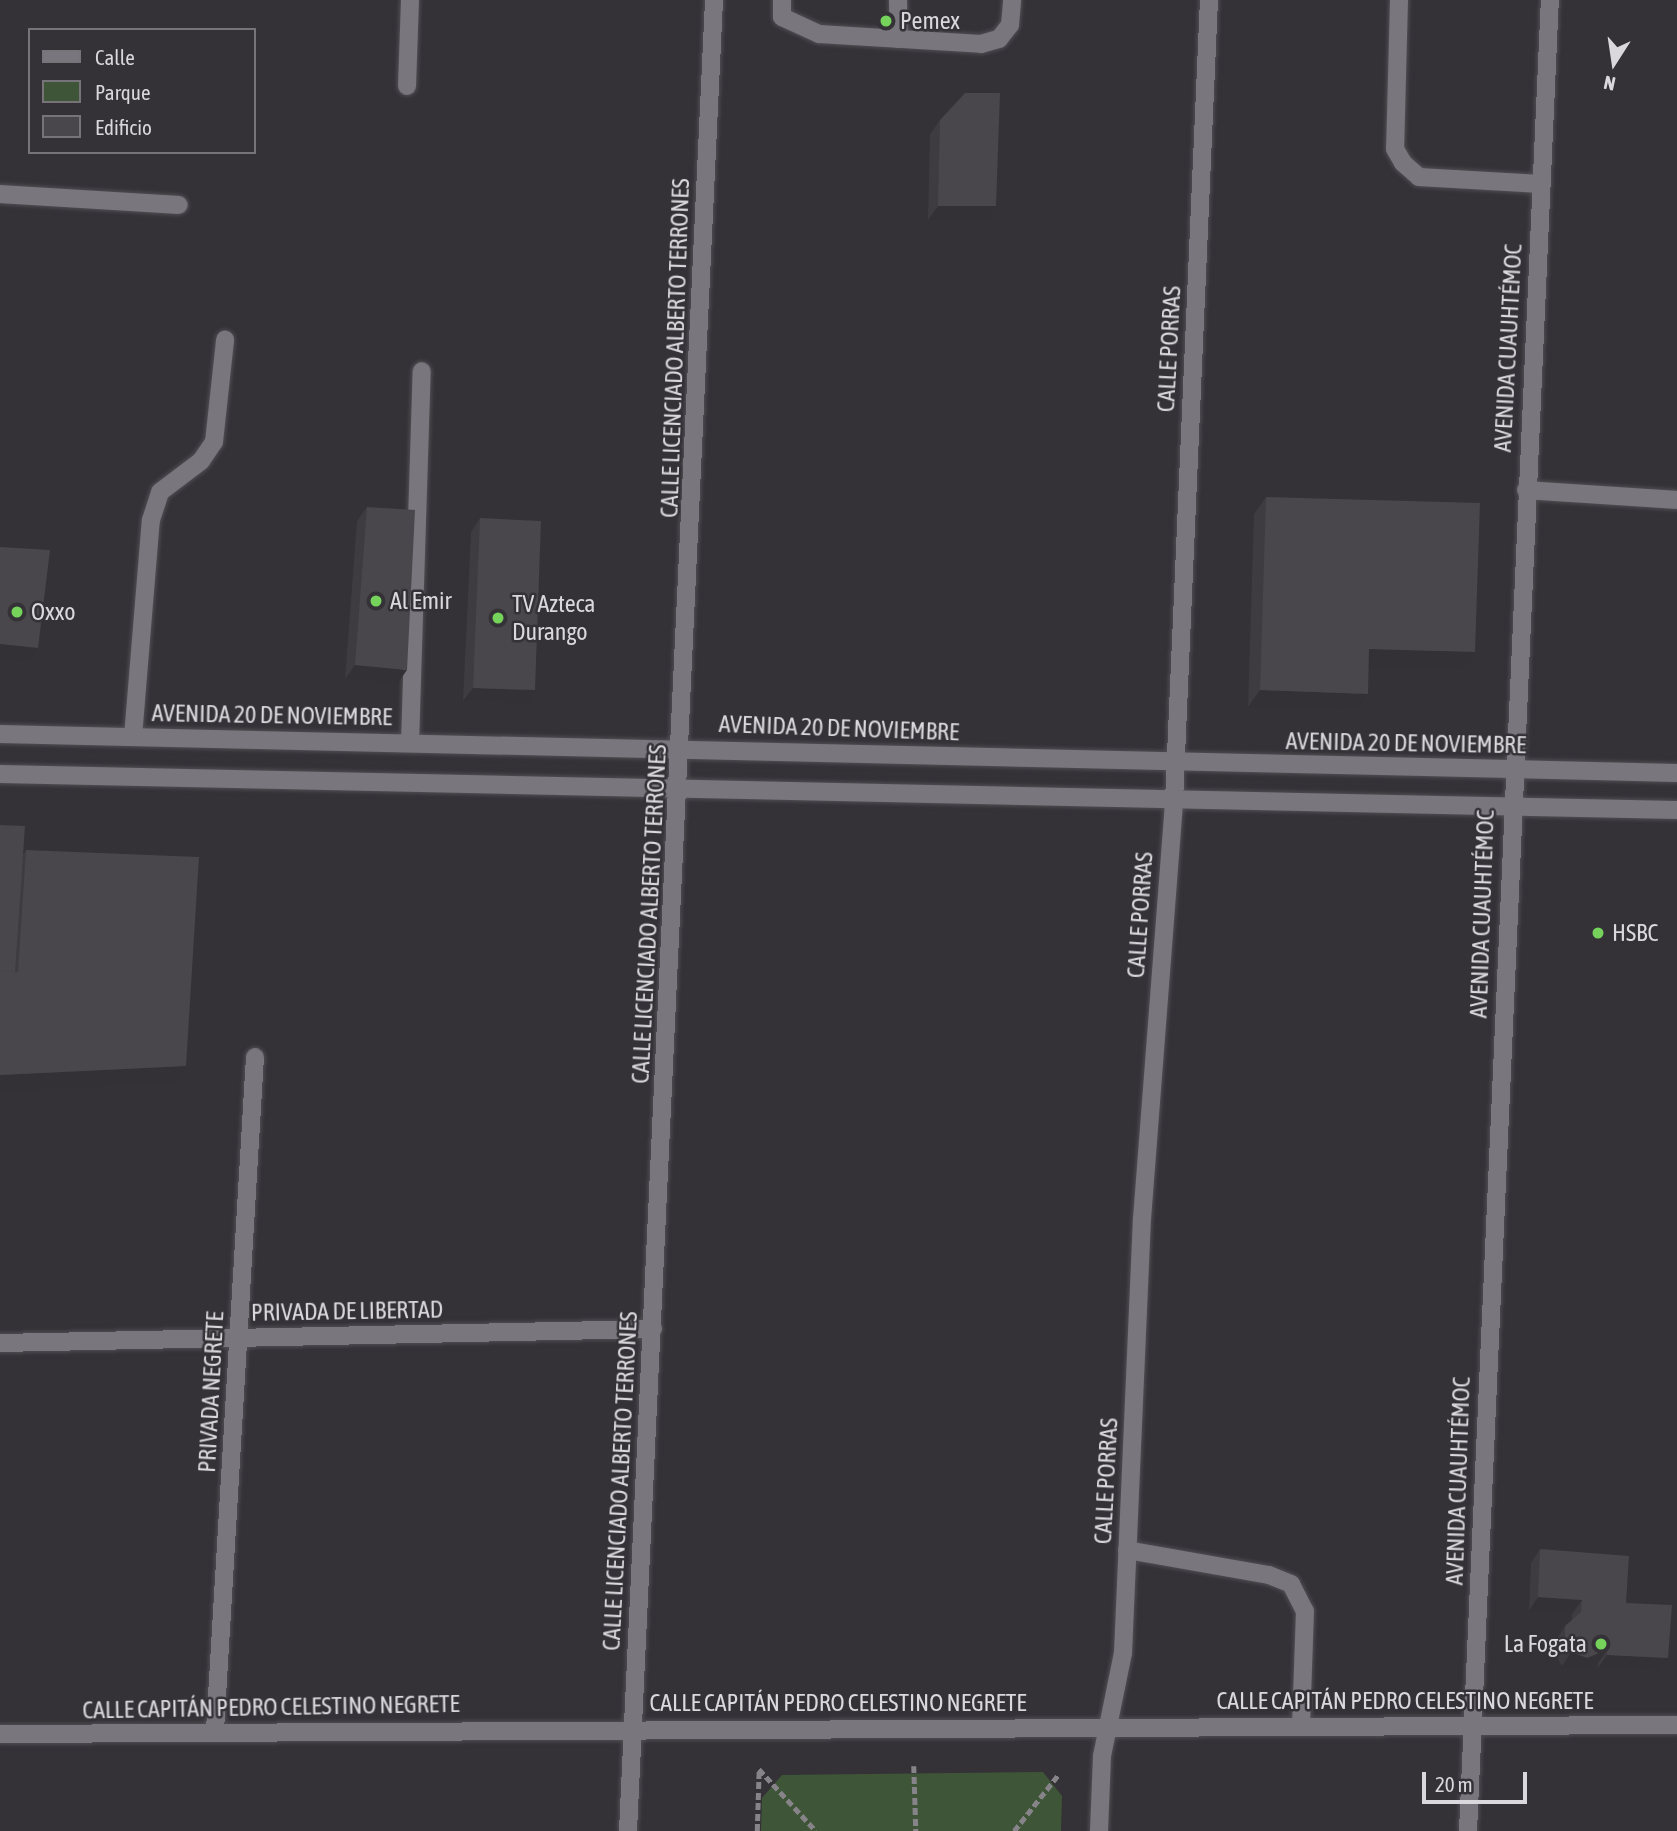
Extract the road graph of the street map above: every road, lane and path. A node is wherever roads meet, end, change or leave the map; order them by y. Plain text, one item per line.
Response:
1 (410, 0) edge
2 (714, 0) edge
3 (782, 0) edge
4 (898, 0) edge
5 (1012, 0) edge
6 (1209, 0) edge
7 (1399, 0) edge
8 (1550, 0) edge
9 (899, 39) junction
10 (407, 86) dead end
11 (1541, 184) junction
12 (0, 194) edge
13 (179, 205) dead end
14 (225, 340) dead end
15 (422, 371) dead end
16 (1526, 490) junction
17 (1677, 499) edge
18 (0, 734) edge
19 (133, 737) junction
20 (410, 743) junction
21 (682, 748) junction
22 (1175, 762) junction
23 (1513, 770) junction
24 (1677, 773) edge
25 (0, 774) edge
26 (680, 786) junction
27 (1174, 801) junction
28 (1511, 807) junction
29 (1677, 810) edge
30 (255, 1057) dead end
31 (653, 1329) junction
32 (238, 1338) junction
33 (0, 1343) edge
34 (1127, 1550) junction
35 (1677, 1725) edge
36 (1301, 1726) junction
37 (1472, 1726) junction
38 (1107, 1727) junction
39 (632, 1729) junction
40 (215, 1730) junction
41 (0, 1734) edge
42 (914, 1766) dead end
43 (1058, 1775) dead end
44 (628, 1831) edge
45 (757, 1831) edge
46 (816, 1831) edge
47 (916, 1831) edge
48 (1014, 1831) edge
49 (1099, 1831) edge
50 (1468, 1831) edge

1 - 10 street
2 - 21 street, CALLE LICENCIADO ALBERTO TERRONES
3 - 9 street
4 - 9 street
5 - 9 street
6 - 22 street, CALLE PORRAS
7 - 11 street
8 - 11 street, AVENIDA CUAUHTÉMOC
11 - 16 street, AVENIDA CUAUHTÉMOC
12 - 13 street
14 - 19 street
15 - 20 street
16 - 17 street
16 - 23 street, AVENIDA CUAUHTÉMOC
18 - 19 street, AVENIDA 20 DE NOVIEMBRE
19 - 20 street, AVENIDA 20 DE NOVIEMBRE
20 - 21 street, AVENIDA 20 DE NOVIEMBRE
21 - 22 street, AVENIDA 20 DE NOVIEMBRE
21 - 26 street, CALLE LICENCIADO ALBERTO TERRONES
22 - 23 street, AVENIDA 20 DE NOVIEMBRE
22 - 27 street, CALLE PORRAS
23 - 24 street, AVENIDA 20 DE NOVIEMBRE
23 - 28 street, AVENIDA CUAUHTÉMOC
25 - 26 street
26 - 27 street
26 - 31 street, CALLE LICENCIADO ALBERTO TERRONES
27 - 28 street
27 - 34 street, CALLE PORRAS
28 - 29 street
28 - 37 street, AVENIDA CUAUHTÉMOC
30 - 32 street, PRIVADA NEGRETE
31 - 32 street, PRIVADA DE LIBERTAD
31 - 39 street, CALLE LICENCIADO ALBERTO TERRONES
32 - 33 street, PRIVADA DE LIBERTAD
32 - 40 street, PRIVADA NEGRETE
34 - 36 street
34 - 38 street, CALLE PORRAS
35 - 37 street, CALLE CAPITÁN PEDRO CELESTINO NEGRETE
36 - 37 street, CALLE CAPITÁN PEDRO CELESTINO NEGRETE
36 - 38 street, CALLE CAPITÁN PEDRO CELESTINO NEGRETE
37 - 50 street, AVENIDA CUAUHTÉMOC
38 - 39 street, CALLE CAPITÁN PEDRO CELESTINO NEGRETE
38 - 49 street, CALLE PORRAS
39 - 40 street, CALLE CAPITÁN PEDRO CELESTINO NEGRETE
39 - 44 street, CALLE LICENCIADO ALBERTO TERRONES
40 - 41 street, CALLE CAPITÁN PEDRO CELESTINO NEGRETE
42 - 47 path
43 - 48 path
45 - 46 path

